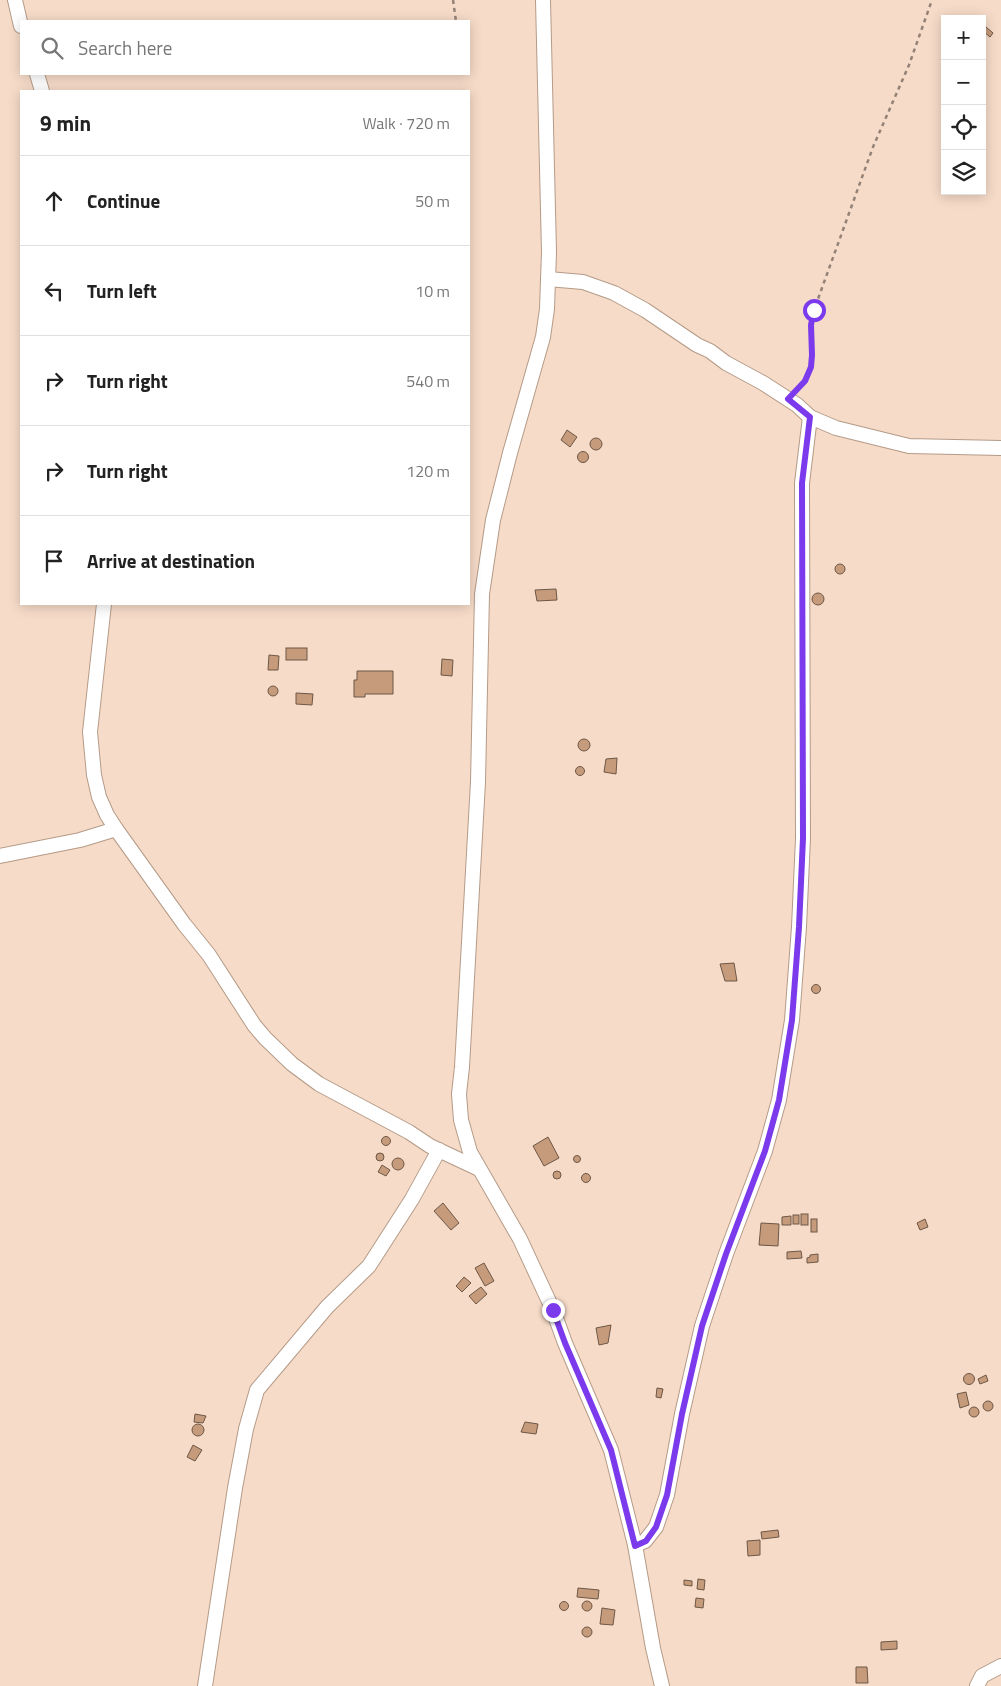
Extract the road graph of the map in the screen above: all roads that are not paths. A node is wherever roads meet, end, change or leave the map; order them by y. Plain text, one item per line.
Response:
1 (15, 0) edge
2 (543, 0) edge
3 (20, 22) edge
4 (37, 75) edge
5 (42, 90) edge
6 (548, 279) junction
7 (810, 417) junction
8 (1001, 448) edge
9 (104, 605) edge
10 (116, 829) junction
11 (0, 856) edge
12 (439, 1150) junction
13 (480, 1169) junction
14 (635, 1546) junction
15 (1001, 1666) edge
16 (205, 1686) edge
17 (662, 1686) edge
18 (977, 1686) edge

1 - 3 street
2 - 6 street
4 - 5 street
6 - 7 street
6 - 13 street
7 - 8 street
7 - 14 street
9 - 10 street
10 - 11 street
10 - 12 street
12 - 13 street
12 - 16 street
13 - 14 street
14 - 17 street
15 - 18 street

